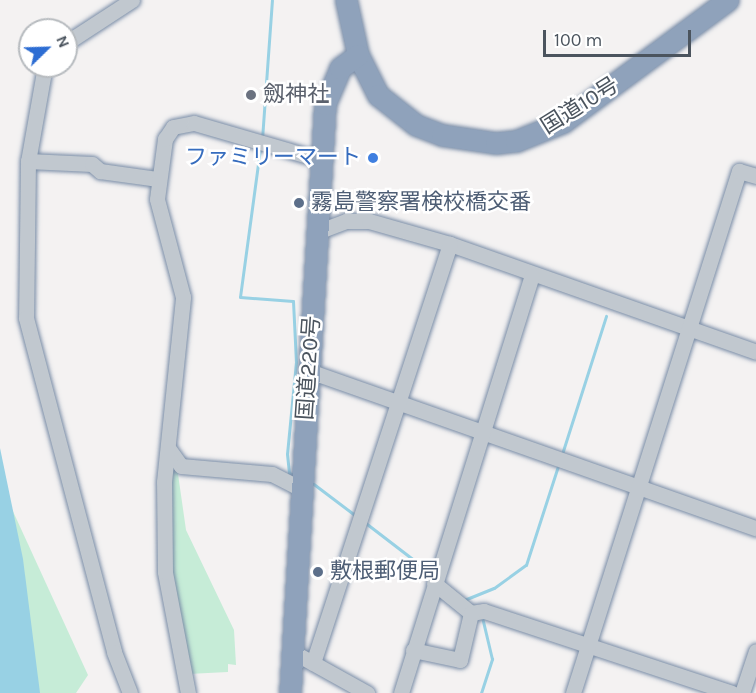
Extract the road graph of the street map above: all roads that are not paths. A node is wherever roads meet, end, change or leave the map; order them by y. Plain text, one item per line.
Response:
1 (132, 0) edge
2 (345, 0) edge
3 (728, 0) edge
4 (78, 35) edge
5 (358, 55) junction
6 (43, 78) edge
7 (321, 160) junction
8 (28, 161) junction
9 (756, 176) edge
10 (158, 179) junction
11 (317, 232) junction
12 (450, 244) junction
13 (532, 276) junction
14 (690, 331) junction
15 (756, 352) edge
16 (309, 371) junction
17 (400, 404) junction
18 (481, 433) junction
19 (168, 448) junction
20 (638, 486) junction
21 (301, 489) junction
22 (756, 528) edge
23 (434, 583) junction
24 (471, 613) junction
25 (586, 646) junction
26 (413, 650) junction
27 (756, 651) edge
28 (293, 652) junction
29 (313, 663) junction
30 (130, 693) edge
31 (189, 693) edge
32 (290, 693) edge
33 (367, 693) edge
34 (401, 693) edge
35 (573, 693) edge
36 (732, 693) edge
37 (742, 693) edge

1 - 4 street
2 - 5 highway, 国道10号
3 - 5 highway, 国道10号
5 - 7 highway, 国道220号
6 - 8 street
7 - 10 street
7 - 11 highway, 国道220号
8 - 10 street
8 - 30 street
9 - 14 street
10 - 19 street
11 - 12 street
11 - 16 highway, 国道220号
12 - 13 street
12 - 17 street
13 - 14 street
13 - 18 street
14 - 15 street
14 - 20 street
16 - 17 street
16 - 21 highway, 国道220号
17 - 18 street
17 - 29 street
18 - 20 street
18 - 23 street
19 - 21 street
19 - 31 street
20 - 22 street
20 - 25 street
21 - 28 highway, 国道220号
23 - 24 street
23 - 26 street
24 - 25 street
24 - 26 street
25 - 35 street
25 - 36 street
26 - 34 street
27 - 37 street
28 - 29 street
28 - 32 highway, 国道220号
29 - 33 street

